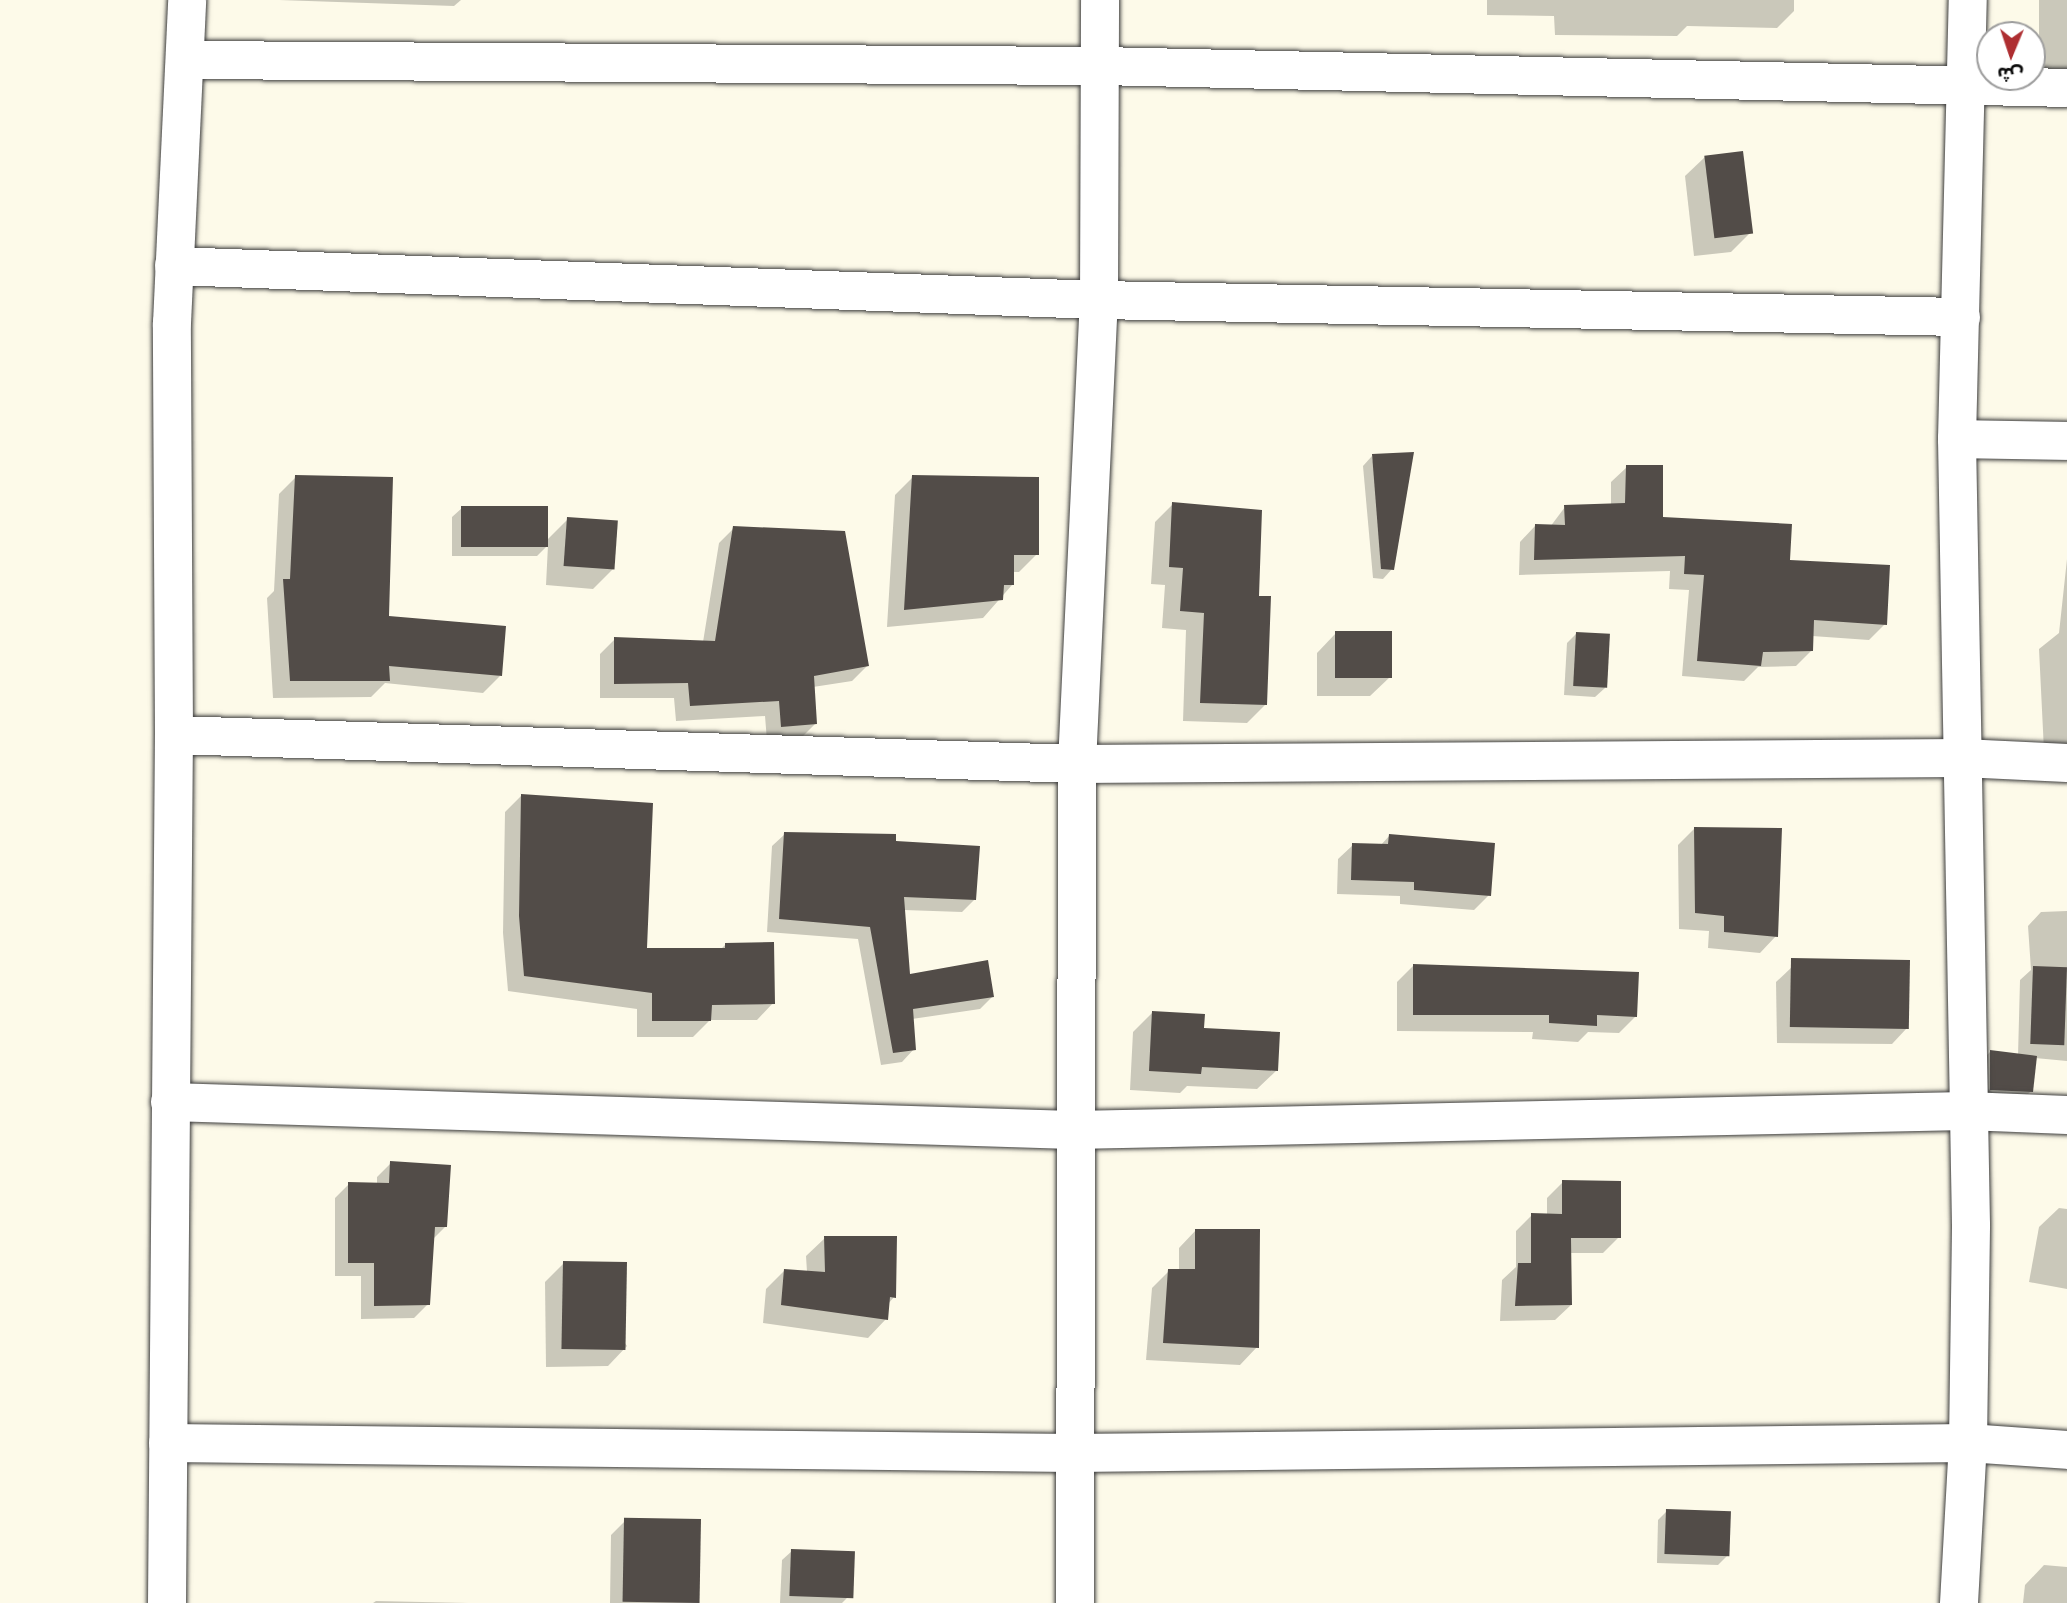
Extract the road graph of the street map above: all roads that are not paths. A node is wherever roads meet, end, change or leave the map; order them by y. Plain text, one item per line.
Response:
1 (187, 0) edge
2 (1100, 0) edge
3 (1968, 0) edge
4 (186, 60) junction
5 (1100, 66) junction
6 (1966, 85) junction
7 (2067, 88) edge
8 (174, 266) junction
9 (1099, 300) junction
10 (1961, 317) junction
11 (1957, 439) junction
12 (2067, 441) edge
13 (174, 735) junction
14 (1962, 758) junction
15 (2067, 763) edge
16 (1077, 764) junction
17 (170, 1102) junction
18 (1966, 1111) junction
19 (2067, 1115) edge
20 (1073, 1130) junction
21 (168, 1443) junction
22 (1968, 1443) junction
23 (2067, 1450) edge
24 (1073, 1453) junction
25 (167, 1603) edge
26 (1074, 1603) edge
27 (1959, 1603) edge

1 - 4 street
2 - 5 street
3 - 6 street
4 - 5 street
4 - 8 street
5 - 6 street
5 - 9 street
6 - 7 street
6 - 10 street
8 - 9 street
8 - 13 street
9 - 10 street
9 - 16 street
10 - 11 street
11 - 12 street
11 - 14 street
13 - 16 street
13 - 17 street
14 - 15 street
14 - 16 street
14 - 18 street
16 - 20 street
17 - 20 street
17 - 21 street
18 - 19 street
18 - 20 street
18 - 22 street
20 - 24 street
21 - 24 street
21 - 25 street
22 - 23 street
22 - 24 street
22 - 27 street
24 - 26 street

